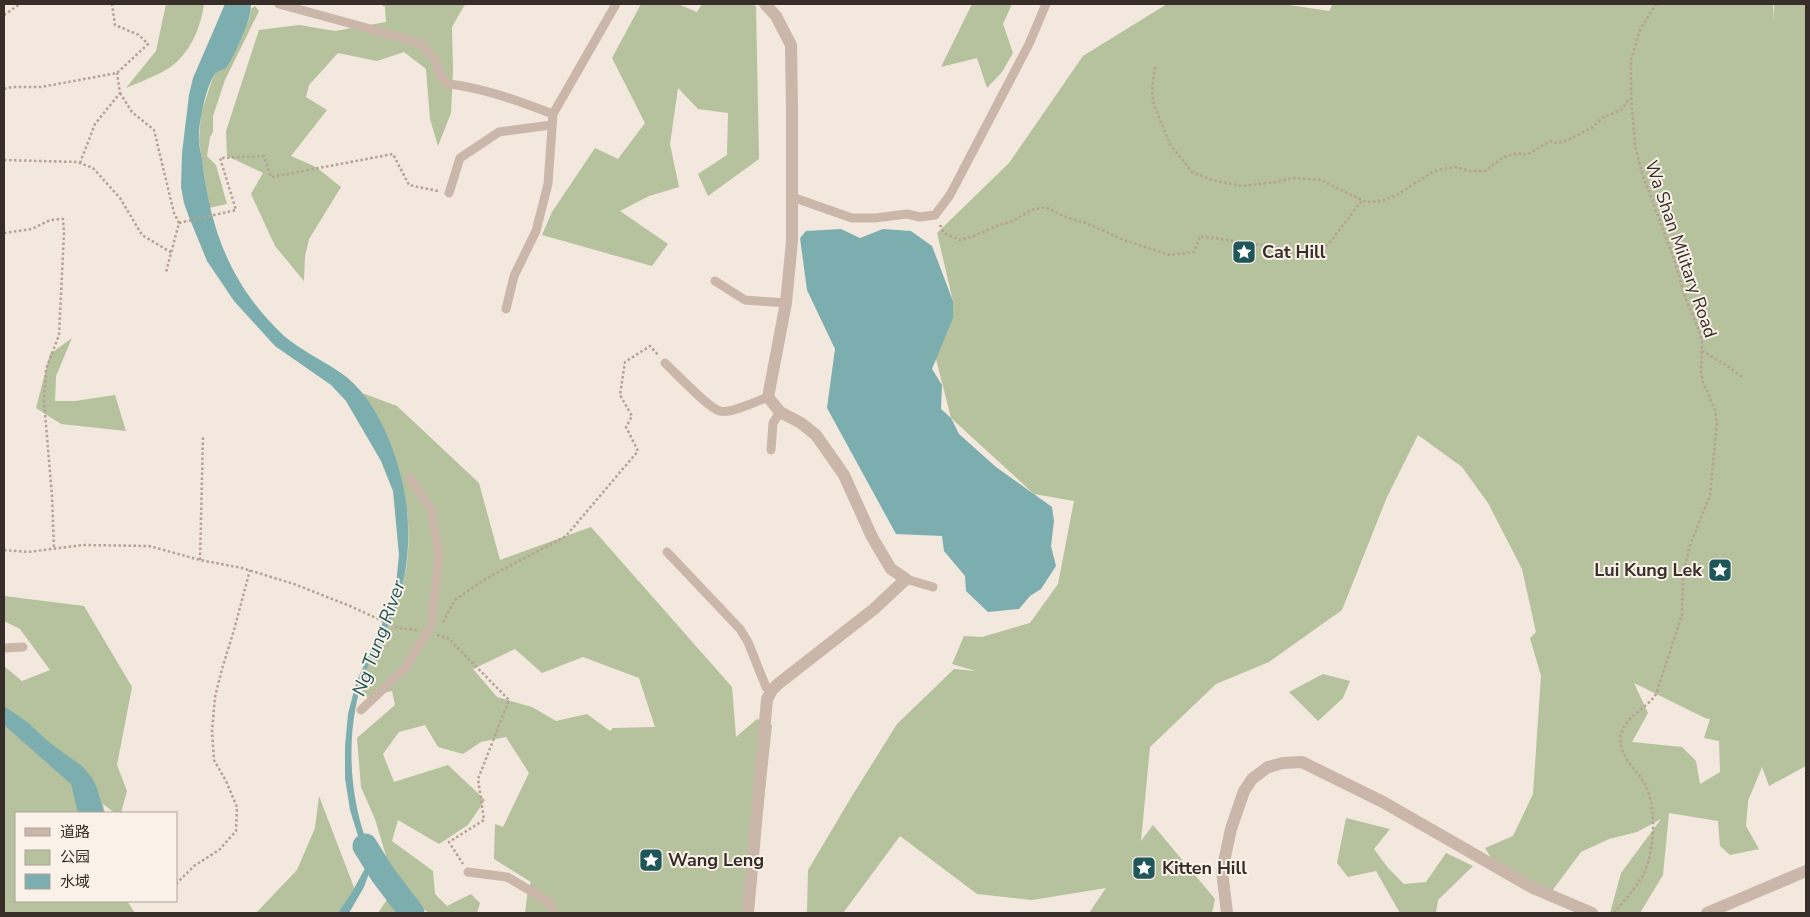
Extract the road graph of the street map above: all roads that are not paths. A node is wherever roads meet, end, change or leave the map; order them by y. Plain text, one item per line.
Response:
1 (279, 4) edge
2 (616, 4) edge
3 (766, 4) edge
4 (1046, 4) edge
5 (553, 114) junction
6 (551, 125) junction
7 (449, 193) road end
8 (792, 197) junction
9 (715, 282) dead end
10 (786, 303) junction
11 (506, 309) dead end
12 (665, 363) road end
13 (768, 397) junction
14 (780, 412) junction
15 (771, 450) dead end
16 (410, 478) dead end
17 (667, 552) dead end
18 (906, 579) junction
19 (933, 587) dead end
20 (23, 647) dead end
21 (4, 648) edge
22 (772, 690) junction
23 (361, 710) dead end
24 (1806, 871) edge
25 (468, 872) road end
26 (554, 913) edge
27 (748, 913) edge
28 (1227, 913) edge
29 (1592, 913) edge
30 (1707, 913) edge

1 - 5 lane
2 - 5 lane
3 - 8 street
4 - 8 lane
5 - 6 lane
6 - 7 lane
6 - 11 lane
8 - 10 street
9 - 10 lane
10 - 13 street
12 - 13 lane
13 - 14 street
14 - 15 lane
14 - 18 street
16 - 23 lane
17 - 22 lane
18 - 19 lane
18 - 22 street
20 - 21 lane
22 - 27 street
24 - 30 street
25 - 26 lane
28 - 29 street

